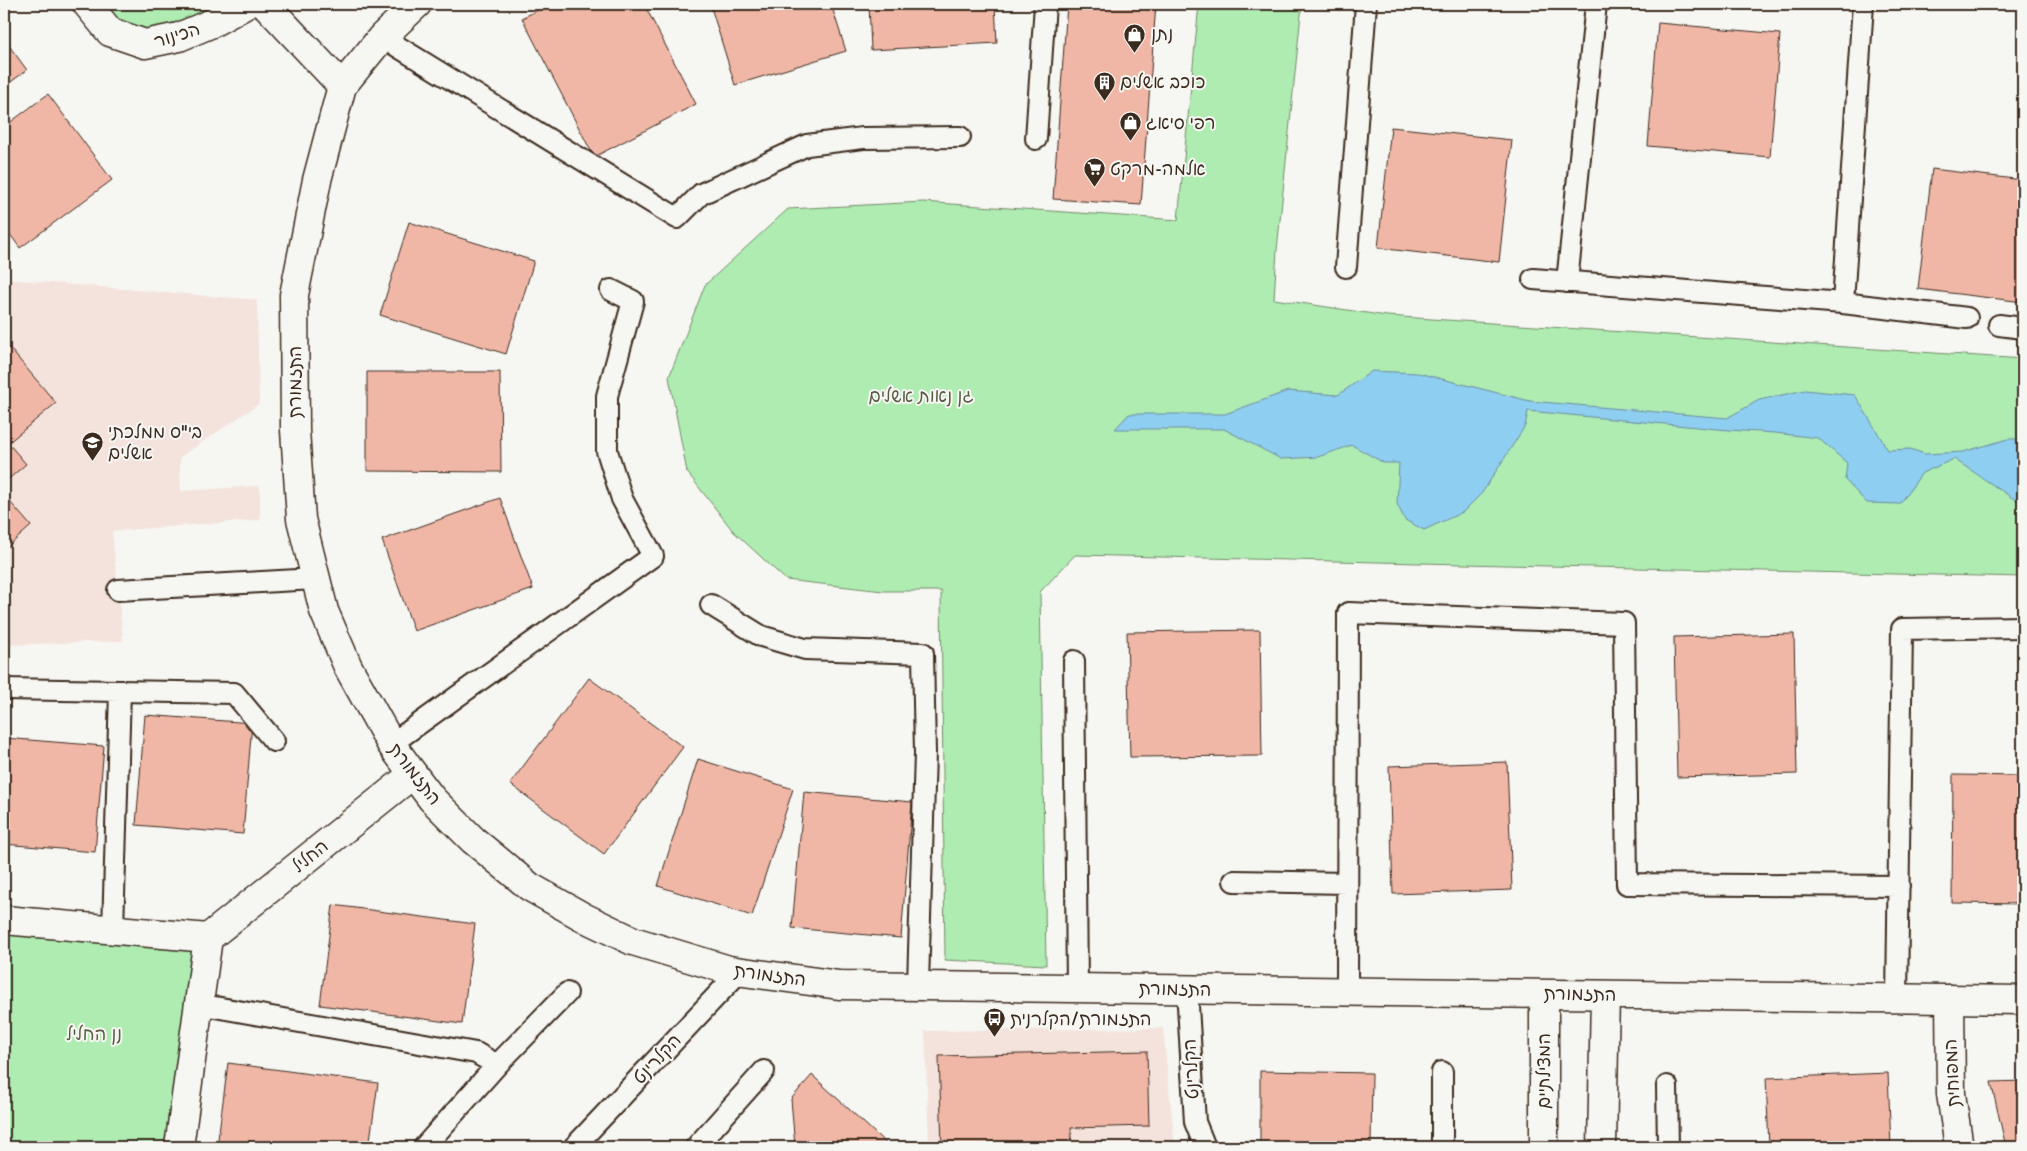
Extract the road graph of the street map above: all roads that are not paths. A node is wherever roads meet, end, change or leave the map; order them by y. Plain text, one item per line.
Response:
1 (87, 4) edge
2 (247, 4) edge
3 (265, 4) edge
4 (417, 4) edge
5 (1045, 4) edge
6 (1366, 4) edge
7 (1596, 4) edge
8 (1863, 4) edge
9 (382, 37) junction
10 (342, 86) junction
11 (960, 138) dead end
12 (1036, 139) dead end
13 (1346, 267) dead end
14 (1533, 279) dead end
15 (1567, 282) junction
16 (611, 290) dead end
17 (1843, 303) junction
18 (1967, 318) dead end
19 (1998, 325) dead end
20 (2023, 328) edge
21 (315, 579) junction
22 (118, 590) dead end
23 (711, 605) dead end
24 (2023, 627) edge
25 (1074, 661) dead end
26 (4, 689) edge
27 (120, 691) junction
28 (274, 741) dead end
29 (391, 744) junction
30 (413, 774) junction
31 (1234, 880) dead end
32 (1347, 883) junction
33 (1899, 886) junction
34 (4, 920) edge
35 (113, 930) junction
36 (208, 938) junction
37 (739, 972) junction
38 (918, 984) junction
39 (1077, 988) junction
40 (1187, 989) junction
41 (1347, 991) junction
42 (567, 993) dead end
43 (1544, 994) junction
44 (1605, 995) junction
45 (1897, 998) junction
46 (1950, 999) junction
47 (2023, 1000) edge
48 (198, 1004) junction
49 (497, 1065) junction
50 (764, 1072) dead end
51 (1442, 1072) dead end
52 (1667, 1086) dead end
53 (179, 1147) edge
54 (424, 1147) edge
55 (574, 1147) edge
56 (696, 1147) edge
57 (1205, 1147) edge
58 (1442, 1147) edge
59 (1544, 1147) edge
60 (1602, 1147) edge
61 (1668, 1147) edge
62 (1959, 1147) edge

1 - 2 street, הכינור
3 - 10 street
4 - 9 street, התזמורת
5 - 12 lane
6 - 13 lane
7 - 15 lane
8 - 17 lane
9 - 10 street, התזמורת
9 - 11 lane
10 - 21 street, התזמורת
14 - 15 lane
15 - 17 lane
16 - 29 lane
17 - 18 lane
19 - 20 lane
21 - 22 lane
21 - 29 street, התזמורת
23 - 38 lane
24 - 33 lane
25 - 39 lane
26 - 27 lane
27 - 28 lane
27 - 35 lane
29 - 30 street, התזמורת
30 - 36 street, החליל
30 - 37 street, התזמורת
31 - 32 lane
32 - 33 lane
32 - 41 lane
33 - 45 lane
34 - 35 street
35 - 36 street
36 - 48 street
37 - 38 street, התזמורת
37 - 55 lane, הקלרינט
38 - 39 street, התזמורת
39 - 40 street, התזמורת
40 - 41 street, התזמורת
40 - 57 lane, הקלרינט
41 - 43 street, התזמורת
42 - 49 lane
43 - 44 street, התזמורת
43 - 59 street, המצילתיים
44 - 45 street, התזמורת
44 - 60 street
45 - 46 street, התזמורת
46 - 47 street, התזמורת
46 - 62 street, המפוחית
48 - 49 lane
48 - 53 street
49 - 54 lane
50 - 56 lane
51 - 58 lane
52 - 61 lane

